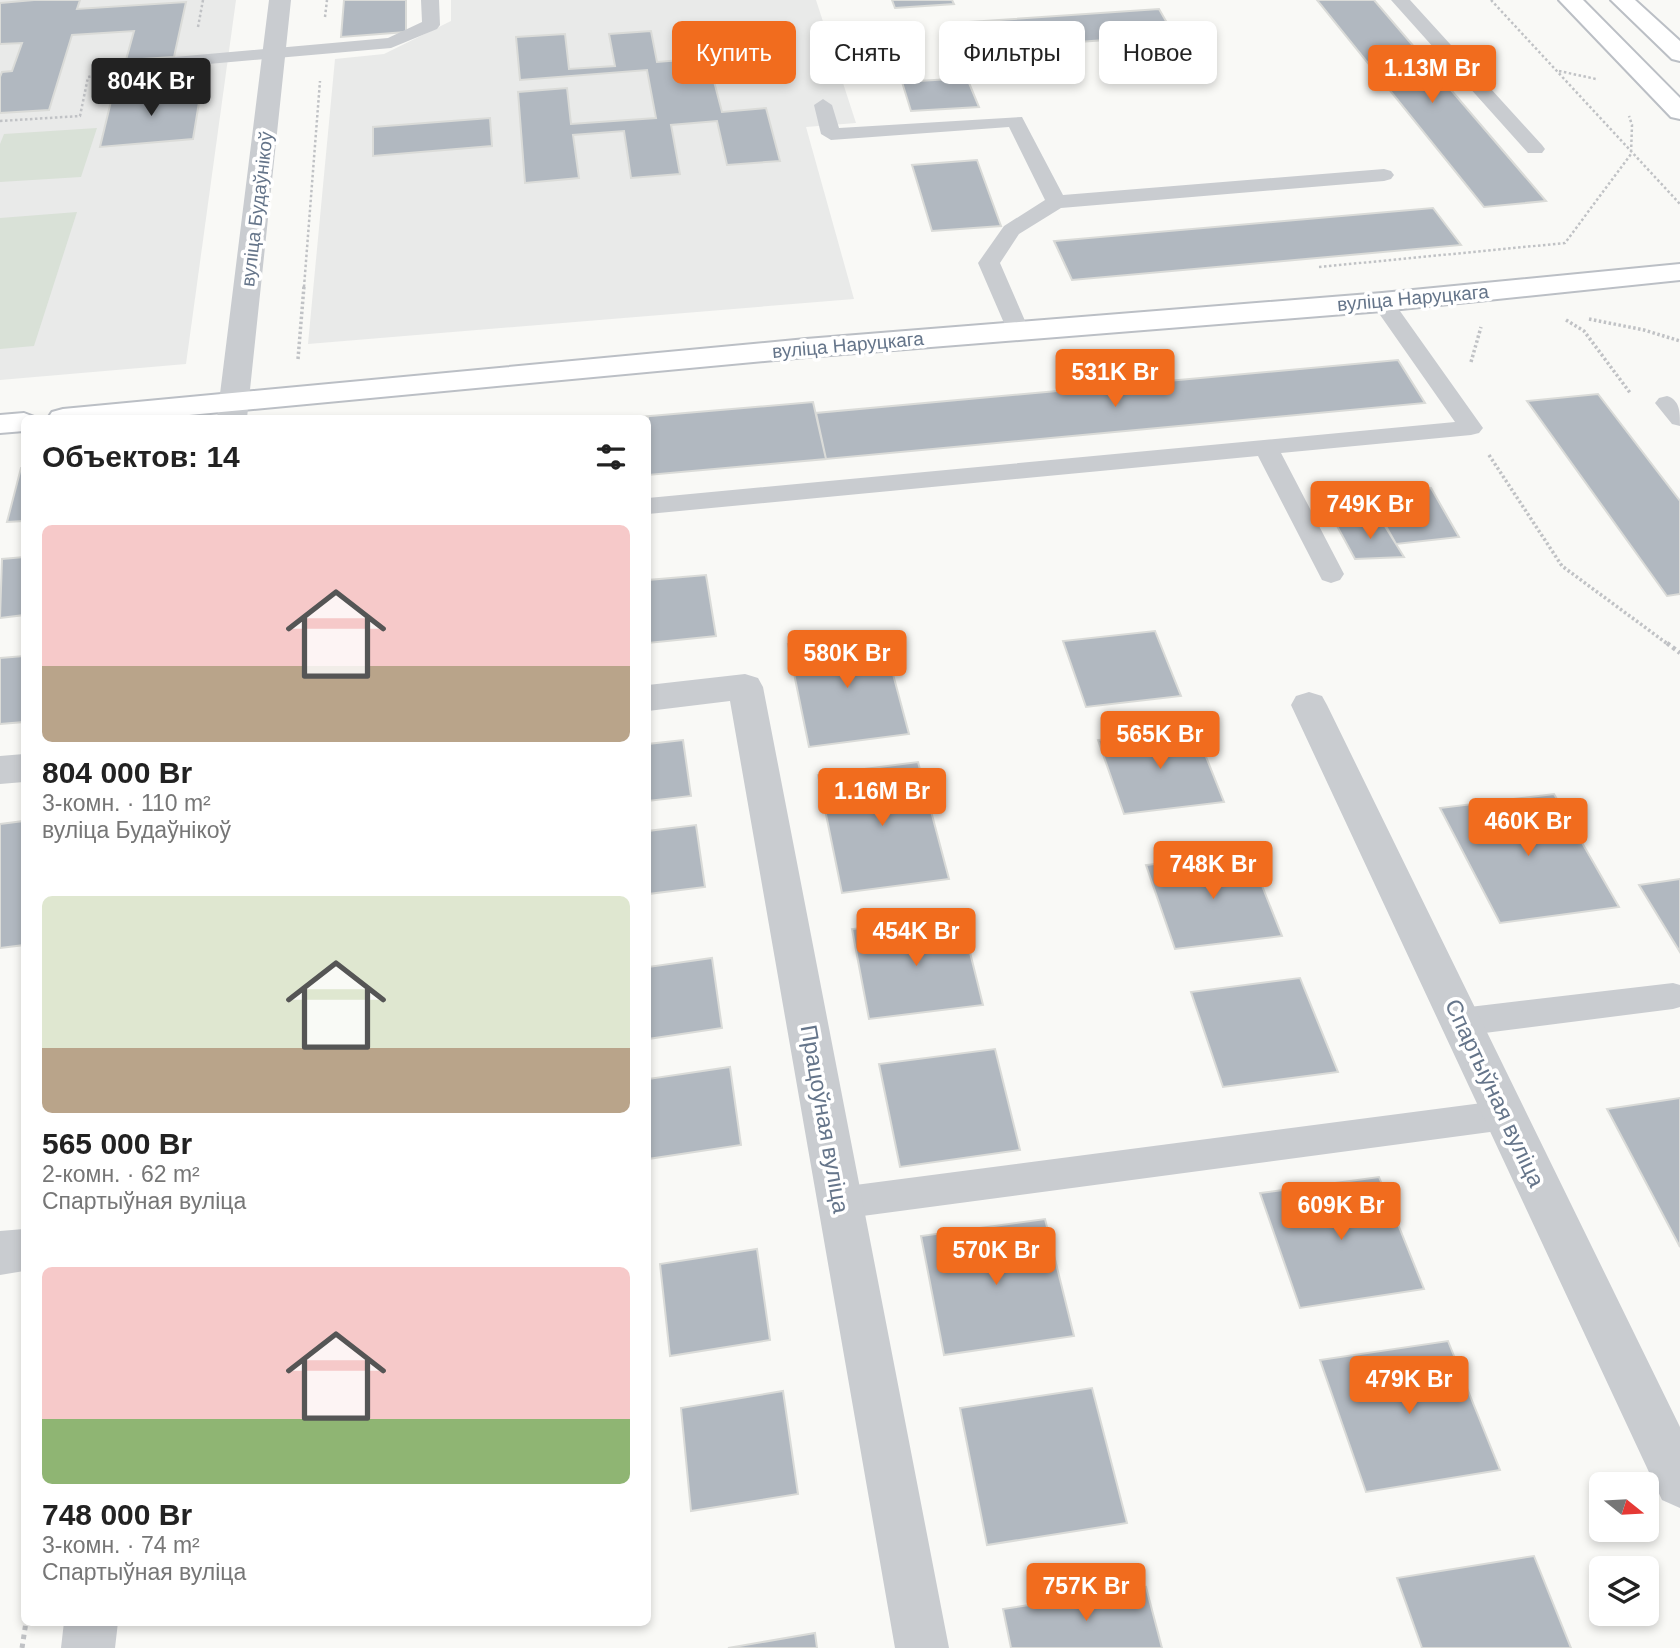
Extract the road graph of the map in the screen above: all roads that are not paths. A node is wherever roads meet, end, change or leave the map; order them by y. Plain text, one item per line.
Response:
1 (280, 0) edge
2 (430, 0) edge
3 (1399, 0) edge
4 (1570, 0) edge
5 (1622, 0) edge
6 (1680, 54) edge
7 (275, 55) junction
8 (152, 64) road end
9 (823, 104) dead end
10 (1680, 112) edge
11 (1535, 149) dead end
12 (1384, 176) dead end
13 (1056, 202) junction
14 (1680, 272) edge
15 (1680, 278) edge
16 (1634, 279) junction
17 (1382, 302) junction
18 (1018, 330) junction
19 (233, 410) edge
20 (127, 415) edge
21 (21, 422) edge
22 (0, 424) edge
23 (1266, 447) junction
24 (651, 506) edge
25 (1331, 574) dead end
26 (651, 698) edge
27 (1309, 705) dead end
28 (21, 768) edge
29 (0, 771) edge
30 (1673, 996) dead end
31 (1461, 1023) junction
32 (1505, 1115) junction
33 (840, 1203) junction
34 (21, 1250) edge
35 (0, 1253) edge
36 (1674, 1456) edge
37 (91, 1626) edge
38 (88, 1648) edge
39 (922, 1648) edge

1 - 7 street, вуліца Будаўнікоў
2 - 7 lane
3 - 11 lane
4 - 10 street
5 - 6 street
7 - 8 lane
7 - 19 street, вуліца Будаўнікоў
9 - 13 lane
12 - 13 lane
13 - 18 lane
14 - 16 street
15 - 16 street
16 - 17 street, вуліца Наруцкага
17 - 18 street, вуліца Наруцкага
17 - 23 lane
18 - 19 street, вуліца Наруцкага
19 - 20 street, вуліца Наруцкага
21 - 22 street
23 - 24 lane
23 - 25 lane
26 - 33 street, Працоўная вуліца
27 - 31 street, Спартыўная вуліца
28 - 29 street
30 - 31 lane
31 - 32 street, Спартыўная вуліца
32 - 33 lane
32 - 36 street, Спартыўная вуліца
33 - 39 street, Працоўная вуліца
34 - 35 street
37 - 38 street

